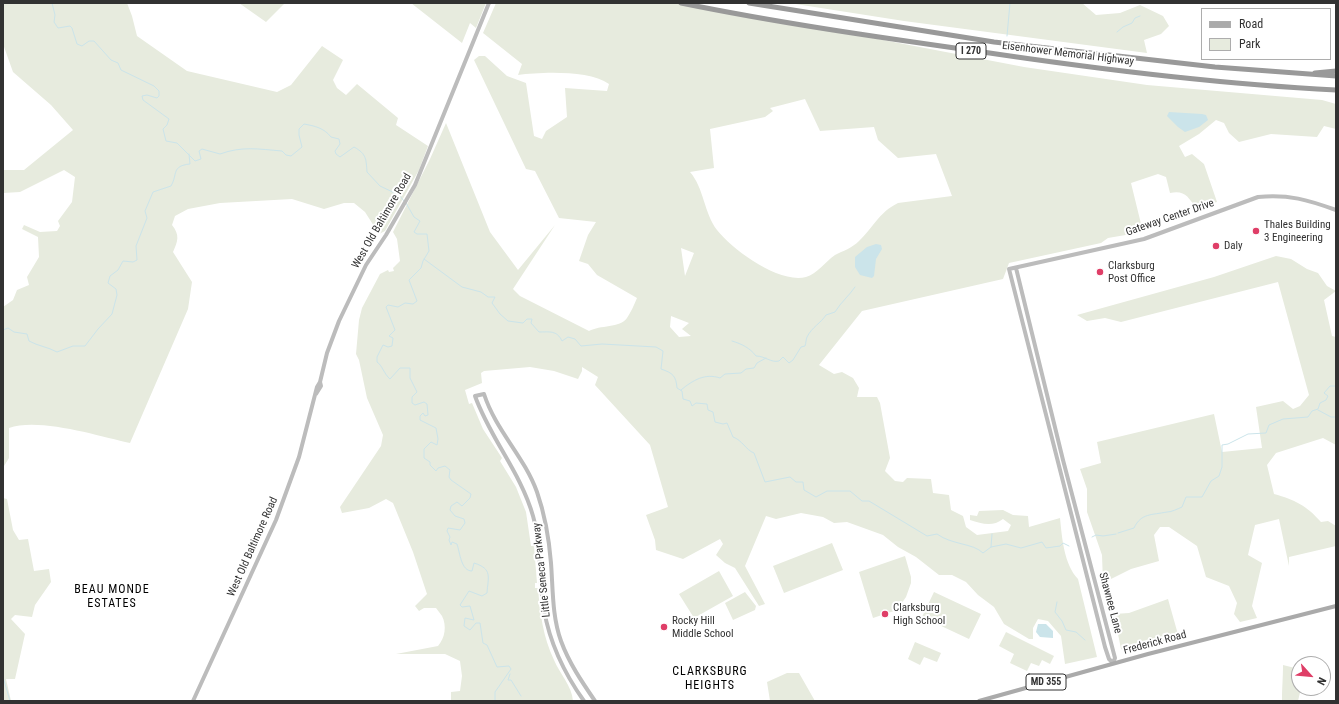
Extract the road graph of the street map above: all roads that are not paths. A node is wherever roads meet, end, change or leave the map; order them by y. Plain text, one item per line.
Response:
1 (489, 3) edge
2 (681, 3) edge
3 (748, 3) edge
4 (1336, 71) edge
5 (1300, 74) junction
6 (1336, 76) edge
7 (1336, 92) edge
8 (1336, 210) edge
9 (1016, 268) junction
10 (1009, 269) joint
11 (1336, 606) edge
12 (1113, 664) junction
13 (193, 701) edge
14 (584, 701) edge
15 (595, 701) edge
16 (979, 701) edge

1 - 13 street, West Old Baltimore Road
2 - 7 highway, Eisenhower Memorial Highway / I 270
3 - 5 highway, Eisenhower Memorial Highway / I 270
4 - 5 highway
5 - 6 highway, Eisenhower Memorial Highway / I 270
8 - 9 street, Gateway Center Drive
9 - 10 street, Gateway Center Drive
9 - 12 street, Shawnee Lane
10 - 12 street, Shawnee Lane
11 - 12 main road, Frederick Road / MD 355
12 - 16 main road, Frederick Road / MD 355
14 - 15 street, Little Seneca Parkway

